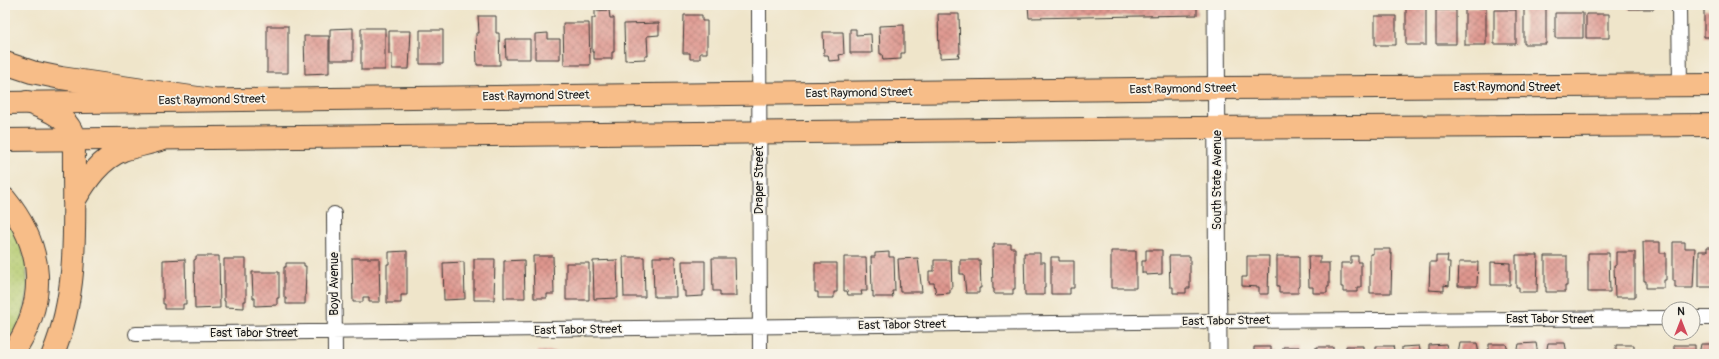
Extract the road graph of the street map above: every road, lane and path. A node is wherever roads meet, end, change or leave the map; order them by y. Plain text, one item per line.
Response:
1 (758, 5) edge
2 (1216, 5) edge
3 (1679, 5) edge
4 (5, 63) edge
5 (1714, 85) edge
6 (1680, 86) junction
7 (1216, 88) junction
8 (759, 94) junction
9 (212, 100) junction
10 (28, 102) junction
11 (5, 103) edge
12 (1714, 125) edge
13 (1217, 128) junction
14 (759, 133) junction
15 (163, 139) junction
16 (5, 140) edge
17 (74, 140) junction
18 (5, 200) edge
19 (74, 201) junction
20 (334, 214) dead end
21 (1661, 318) edge
22 (1701, 318) edge
23 (1714, 318) edge
24 (1218, 321) junction
25 (760, 327) junction
26 (334, 333) junction
27 (136, 334) dead end
28 (12, 354) edge
29 (53, 354) edge
30 (335, 354) edge
31 (760, 354) edge
32 (1218, 354) edge

1 - 8 street, Draper Street
2 - 7 street, South State Avenue
3 - 6 street
4 - 9 main road
5 - 6 main road, East Raymond Street
6 - 7 main road, East Raymond Street
7 - 8 main road, East Raymond Street
7 - 13 street, South State Avenue
8 - 9 main road, East Raymond Street
8 - 14 street, Draper Street
9 - 10 main road, East Raymond Street
10 - 11 main road, East Raymond Street
10 - 17 main road
12 - 13 main road
13 - 14 main road
13 - 24 street, South State Avenue
14 - 15 main road
14 - 25 street, Draper Street
15 - 17 main road
15 - 19 main road
16 - 17 main road
17 - 19 main road
18 - 28 main road
19 - 29 main road
20 - 26 street, Boyd Avenue
21 - 24 street, East Tabor Street
22 - 23 street
24 - 25 street, East Tabor Street
24 - 32 street, South State Avenue
25 - 26 street, East Tabor Street
25 - 31 street, Draper Street
26 - 27 street, East Tabor Street
26 - 30 street, Boyd Avenue

